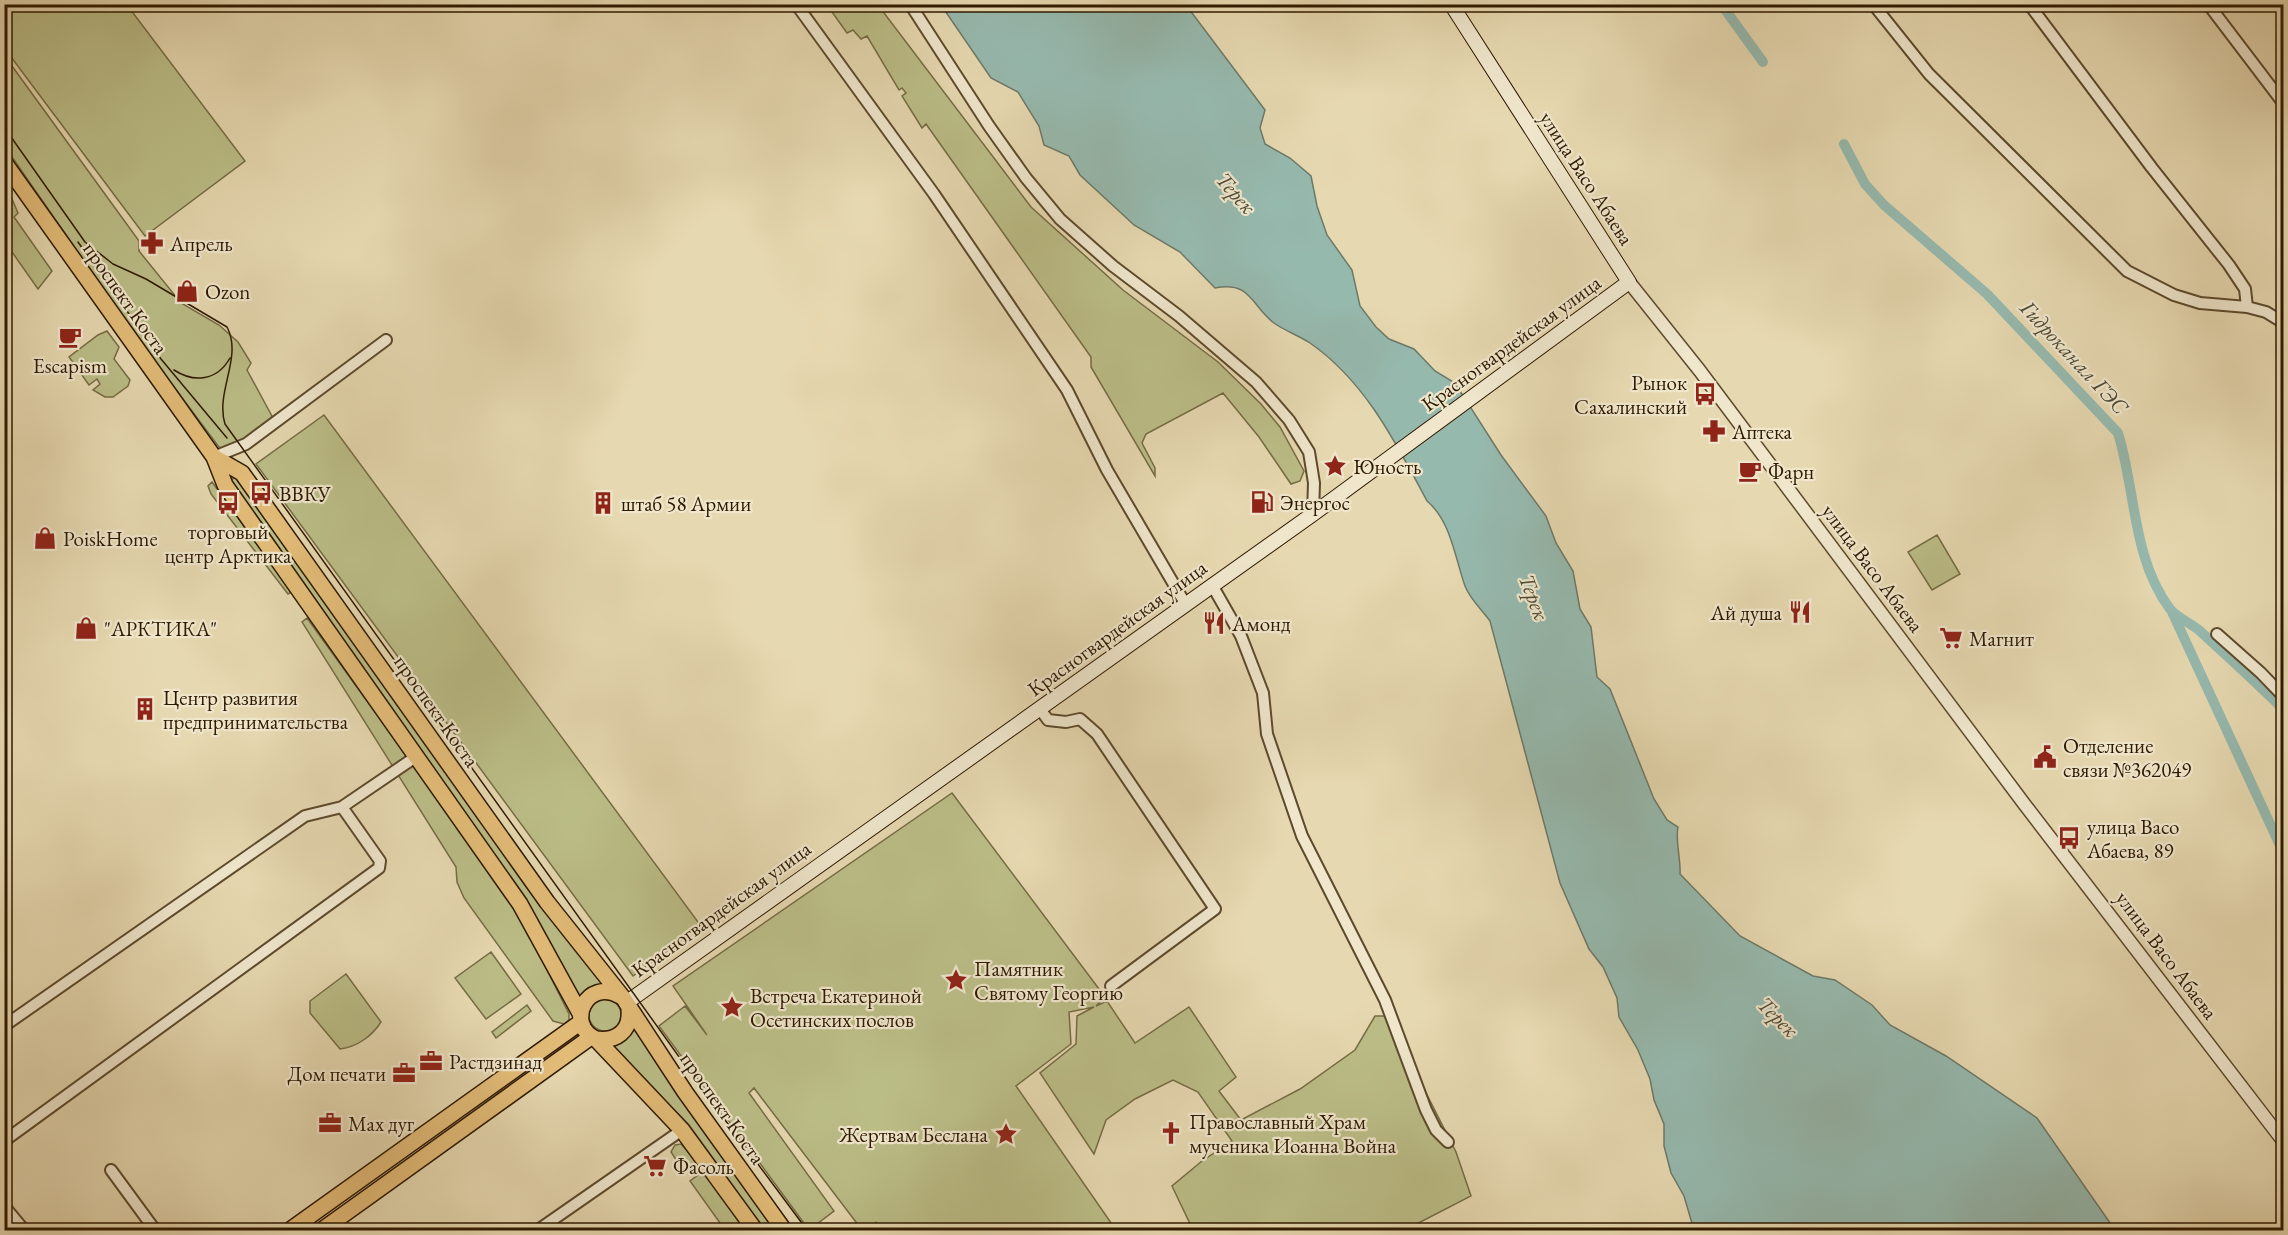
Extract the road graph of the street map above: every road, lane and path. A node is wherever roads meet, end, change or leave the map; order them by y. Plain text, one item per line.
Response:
1 (796, 4) edge
2 (910, 4) edge
3 (1451, 4) edge
4 (1873, 4) edge
5 (2029, 4) edge
6 (2208, 4) edge
7 (2283, 104) edge
8 (4, 162) edge
9 (9, 180) edge
10 (1629, 282) junction
11 (2247, 307) junction
12 (2283, 323) edge
13 (386, 339) dead end
14 (214, 457) junction
15 (1313, 514) junction
16 (1212, 585) junction
17 (1186, 605) junction
18 (2217, 634) dead end
19 (2283, 697) edge
20 (1040, 710) junction
21 (417, 756) junction
22 (342, 807) junction
23 (1111, 986) dead end
24 (626, 1003) junction
25 (581, 1018) junction
26 (4, 1026) edge
27 (594, 1038) junction
28 (682, 1130) junction
29 (4, 1141) edge
30 (1448, 1142) dead end
31 (2283, 1142) edge
32 (111, 1170) dead end
33 (4, 1206) edge
34 (24, 1230) edge
35 (155, 1230) edge
36 (290, 1230) edge
37 (322, 1230) edge
38 (538, 1230) edge
39 (755, 1230) edge
40 (784, 1230) edge

1 - 17 street
2 - 15 street
3 - 10 main road, улица Васо Абаева
4 - 11 street
5 - 11 street
6 - 7 street
8 - 9 main road, проспект Коста
9 - 14 main road, проспект Коста
10 - 15 main road, Красногвардейская улица
10 - 31 street, улица Васо Абаева
11 - 12 street
13 - 14 street
14 - 21 main road, проспект Коста
14 - 24 main road, проспект Коста
15 - 16 main road, Красногвардейская улица
16 - 17 main road, Красногвардейская улица
16 - 30 street
17 - 20 main road, Красногвардейская улица
18 - 19 street
20 - 23 street
20 - 24 main road, Красногвардейская улица
21 - 22 street
21 - 25 main road, проспект Коста
22 - 26 street
22 - 29 street
24 - 25 main road
24 - 27 main road
24 - 40 main road, проспект Коста
25 - 27 main road, проспект Коста
25 - 36 main road
27 - 28 main road, проспект Коста
27 - 37 main road
28 - 38 street
28 - 39 main road, проспект Коста
32 - 35 street
33 - 34 street

